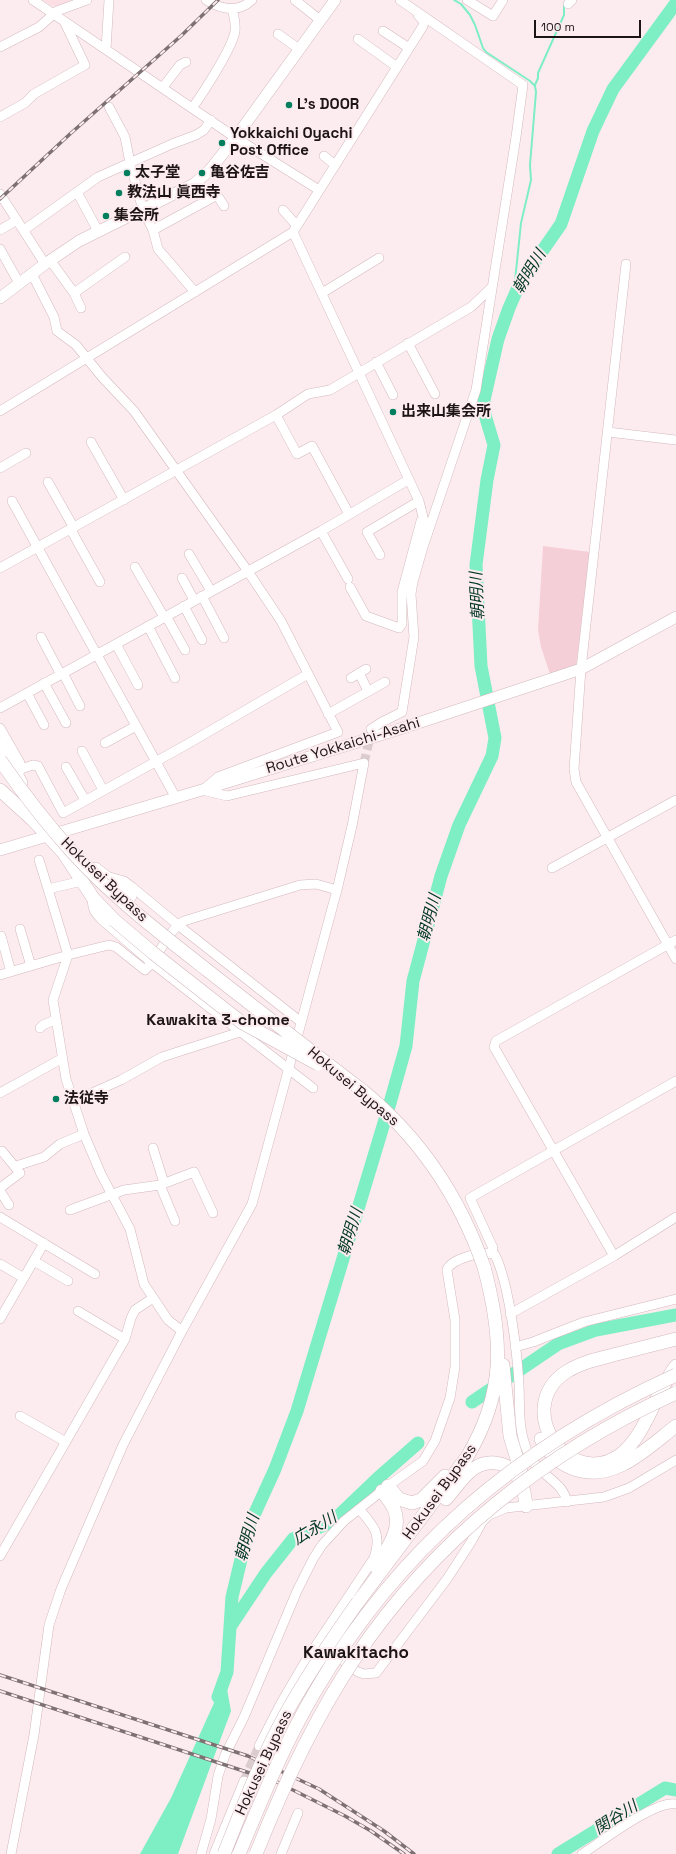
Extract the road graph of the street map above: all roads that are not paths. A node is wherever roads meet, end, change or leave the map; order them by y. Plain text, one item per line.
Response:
1 (33, 0) edge
2 (87, 0) edge
3 (109, 0) edge
4 (206, 0) edge
5 (252, 0) edge
6 (295, 0) edge
7 (335, 0) edge
8 (400, 0) edge
9 (467, 0) edge
10 (503, 0) edge
11 (232, 9) junction
12 (415, 10) junction
13 (53, 13) junction
14 (63, 20) junction
15 (320, 20) junction
16 (383, 31) dead end
17 (278, 34) dead end
18 (358, 39) dead end
19 (0, 47) edge
20 (106, 48) junction
21 (409, 48) junction
22 (299, 49) junction
23 (186, 62) dead end
24 (397, 67) junction
25 (163, 87) junction
26 (109, 107) dead end
27 (193, 108) junction
28 (0, 117) edge
29 (211, 120) junction
30 (236, 137) junction
31 (324, 156) dead end
32 (130, 163) junction
33 (336, 165) junction
34 (319, 190) junction
35 (77, 192) junction
36 (0, 194) edge
37 (224, 206) dead end
38 (143, 210) junction
39 (283, 210) dead end
40 (17, 220) junction
41 (295, 229) junction
42 (0, 230) edge
43 (24, 230) junction
44 (153, 230) junction
45 (98, 232) junction
46 (0, 249) edge
47 (125, 257) dead end
48 (379, 258) dead end
49 (48, 262) junction
50 (626, 264) dead end
51 (32, 274) junction
52 (19, 283) junction
53 (491, 288) junction
54 (195, 292) junction
55 (74, 293) junction
56 (322, 293) junction
57 (0, 298) edge
58 (81, 308) dead end
59 (408, 343) junction
60 (87, 358) junction
61 (376, 362) junction
62 (360, 373) junction
63 (435, 394) dead end
64 (394, 395) dead end
65 (0, 411) edge
66 (276, 416) junction
67 (608, 432) junction
68 (676, 440) edge
69 (91, 442) dead end
70 (26, 453) dead end
71 (0, 468) edge
72 (176, 471) junction
73 (408, 480) junction
74 (48, 482) dead end
75 (124, 500) junction
76 (12, 501) dead end
77 (418, 501) junction
78 (423, 512) junction
79 (349, 514) junction
80 (73, 529) junction
81 (321, 530) junction
82 (423, 547) junction
83 (38, 548) junction
84 (189, 554) dead end
85 (380, 555) dead end
86 (135, 567) dead end
87 (0, 568) edge
88 (247, 570) junction
89 (182, 578) dead end
90 (100, 582) dead end
91 (210, 591) junction
92 (198, 598) junction
93 (184, 606) junction
94 (165, 617) junction
95 (676, 617) edge
96 (148, 626) junction
97 (41, 637) dead end
98 (224, 638) dead end
99 (202, 640) dead end
100 (116, 644) junction
101 (185, 650) dead end
102 (96, 655) junction
103 (578, 671) junction
104 (358, 673) dead end
105 (62, 674) junction
106 (308, 674) junction
107 (176, 678) dead end
108 (385, 682) dead end
109 (44, 684) junction
110 (138, 686) dead end
111 (368, 691) junction
112 (27, 693) junction
113 (80, 706) dead end
114 (0, 708) edge
115 (328, 714) junction
116 (66, 724) dead end
117 (44, 725) dead end
118 (136, 726) junction
119 (0, 728) edge
120 (371, 729) dead end
121 (105, 743) dead end
122 (1, 750) edge
123 (82, 751) dead end
124 (155, 761) junction
125 (66, 767) dead end
126 (19, 772) junction
127 (0, 790) edge
128 (103, 790) junction
129 (202, 790) junction
130 (0, 797) edge
131 (176, 798) junction
132 (86, 800) junction
133 (676, 800) edge
134 (19, 807) junction
135 (54, 835) junction
136 (607, 837) junction
137 (0, 850) edge
138 (42, 864) dead end
139 (552, 868) dead end
140 (102, 875) junction
141 (82, 881) junction
142 (48, 889) junction
143 (337, 890) junction
144 (93, 898) junction
145 (178, 925) junction
146 (20, 929) dead end
147 (1, 936) edge
148 (676, 940) edge
149 (668, 944) junction
150 (68, 955) junction
151 (676, 959) edge
152 (152, 963) junction
153 (31, 966) junction
154 (11, 972) junction
155 (0, 975) edge
156 (55, 1020) junction
157 (301, 1022) junction
158 (40, 1028) dead end
159 (240, 1032) junction
160 (61, 1059) junction
161 (288, 1069) junction
162 (676, 1080) edge
163 (313, 1088) dead end
164 (0, 1093) edge
165 (74, 1101) junction
166 (376, 1102) junction
167 (405, 1131) junction
168 (84, 1134) junction
169 (153, 1148) dead end
170 (553, 1150) junction
171 (0, 1151) edge
172 (16, 1166) junction
173 (162, 1184) junction
174 (0, 1188) edge
175 (0, 1191) edge
176 (112, 1194) junction
177 (9, 1205) dead end
178 (70, 1210) dead end
179 (213, 1213) dead end
180 (0, 1217) edge
181 (676, 1217) edge
182 (175, 1221) dead end
183 (44, 1243) junction
184 (492, 1253) junction
185 (614, 1256) junction
186 (34, 1260) junction
187 (0, 1264) edge
188 (95, 1274) dead end
189 (24, 1278) junction
190 (68, 1281) dead end
191 (153, 1298) junction
192 (676, 1299) edge
193 (78, 1312) dead end
194 (510, 1314) junction
195 (0, 1319) edge
196 (182, 1331) junction
197 (676, 1332) edge
198 (125, 1339) junction
199 (676, 1339) edge
200 (515, 1347) junction
201 (676, 1366) edge
202 (500, 1374) junction
203 (676, 1375) edge
204 (676, 1393) edge
205 (491, 1400) junction
206 (20, 1416) dead end
207 (676, 1426) edge
208 (66, 1442) junction
209 (676, 1460) edge
210 (385, 1488) junction
211 (567, 1502) junction
212 (526, 1506) junction
213 (359, 1509) junction
214 (0, 1556) edge
215 (373, 1582) junction
216 (358, 1602) junction
217 (318, 1642) junction
218 (260, 1746) tunnel mouth
219 (244, 1781) tunnel mouth
220 (676, 1804) edge
221 (298, 1813) dead end
222 (11, 1854) edge
223 (201, 1854) edge
224 (214, 1854) edge
225 (224, 1854) edge
226 (239, 1854) edge
227 (256, 1854) edge
228 (281, 1854) edge
229 (582, 1854) edge

1 - 13 street
2 - 13 street
3 - 20 street
4 - 11 street
5 - 11 street
6 - 15 street
7 - 15 main road
8 - 12 street
9 - 10 street
11 - 27 street
12 - 21 street
12 - 53 street
13 - 14 street
13 - 19 street
14 - 20 street
14 - 28 street
15 - 22 main road
16 - 21 street
17 - 22 street
18 - 24 street
20 - 25 street
21 - 24 street
22 - 30 main road
23 - 25 street
24 - 33 street
25 - 27 street
26 - 32 street
27 - 29 street
29 - 30 street
29 - 32 street
30 - 34 street
30 - 38 main road
31 - 33 street
32 - 35 street
32 - 38 street
33 - 34 street
34 - 41 street
35 - 43 street
35 - 45 street
36 - 40 street
37 - 44 street
38 - 44 street
38 - 45 main road
39 - 41 street
40 - 42 street
40 - 43 street
41 - 54 street
41 - 56 street
43 - 49 street
44 - 54 street
45 - 49 main road
46 - 52 street
47 - 55 street
48 - 56 street
49 - 51 main road
49 - 55 street
50 - 67 street
51 - 52 main road
51 - 60 street
52 - 57 main road
53 - 59 street
53 - 82 street
54 - 60 street
55 - 58 street
56 - 62 street
59 - 61 street
59 - 63 street
60 - 65 street
60 - 72 street
61 - 62 street
61 - 64 street
62 - 66 street
62 - 73 street
66 - 72 street
66 - 79 street
67 - 68 street
67 - 103 street
69 - 75 street
70 - 71 street
72 - 75 street
72 - 88 street
73 - 77 street
73 - 79 street
74 - 80 street
75 - 80 street
76 - 83 street
77 - 78 street
77 - 85 street
78 - 81 street
78 - 82 street
79 - 81 street
80 - 83 street
80 - 90 street
81 - 88 street
82 - 120 street
83 - 87 street
83 - 102 street
84 - 91 street
86 - 94 street
88 - 91 street
88 - 106 street
89 - 92 street
91 - 92 street
92 - 93 street
92 - 98 street
93 - 94 street
93 - 99 street
94 - 96 street
94 - 101 street
95 - 103 main road, Route Yokkaichi-Asahi
96 - 100 street
96 - 107 street
97 - 105 street
100 - 102 street
100 - 110 street
102 - 105 street
102 - 118 street
103 - 129 main road, Route Yokkaichi-Asahi
103 - 136 street
104 - 111 street
105 - 109 street
105 - 113 street
106 - 115 street
106 - 124 street
108 - 111 street
109 - 112 street
109 - 116 street
111 - 115 street
112 - 114 street
112 - 117 street
115 - 129 street
118 - 121 street
118 - 124 street
119 - 126 street
122 - 126 highway
122 - 166 highway, Hokusei Bypass, bridge
123 - 128 street
124 - 128 street
124 - 131 street
125 - 132 street
126 - 132 street
126 - 135 highway
127 - 134 highway
128 - 132 street
129 - 131 main road, Route Yokkaichi-Asahi
129 - 143 street
130 - 134 street
131 - 135 main road, Route Yokkaichi-Asahi
133 - 136 street
134 - 135 highway
135 - 137 main road, Route Yokkaichi-Asahi
135 - 140 highway
135 - 141 highway
136 - 139 street
136 - 149 street
138 - 142 street
140 - 145 street
140 - 167 highway, bridge
141 - 142 street
141 - 144 highway
142 - 150 street
143 - 145 street
143 - 157 street
144 - 152 street
144 - 166 highway, bridge
145 - 152 street
145 - 157 street
146 - 153 street
147 - 154 street
148 - 149 street
149 - 151 street
149 - 170 street
150 - 152 street
150 - 153 street
150 - 156 street
152 - 159 street
153 - 154 street
154 - 155 street
156 - 158 street
156 - 160 street
157 - 161 street
159 - 161 street
159 - 165 street
160 - 164 street
160 - 165 street
161 - 163 street
161 - 196 street
162 - 170 street
165 - 168 street
166 - 167 highway, Hokusei Bypass, bridge
167 - 202 highway, Hokusei Bypass, bridge
168 - 172 street
168 - 176 street
169 - 173 street
170 - 184 street
170 - 185 street
171 - 172 street
172 - 174 street
173 - 176 street
173 - 179 street
173 - 182 street
175 - 177 street
176 - 178 street
176 - 191 street
180 - 183 street
181 - 185 street
183 - 186 street
183 - 188 street
184 - 194 street
184 - 210 street
185 - 194 street
186 - 189 street
186 - 190 street
187 - 189 street
189 - 195 street
191 - 196 street
191 - 198 street
192 - 200 street
193 - 198 street
194 - 200 street
196 - 222 street
197 - 207 highway
198 - 208 street
199 - 201 highway
200 - 211 street
202 - 205 highway
202 - 212 highway
203 - 226 highway, bridge
204 - 227 highway, bridge
205 - 210 highway
205 - 215 highway, Hokusei Bypass
206 - 208 street
208 - 214 street
209 - 211 street
210 - 213 street
210 - 216 highway
211 - 212 street
212 - 215 highway
212 - 217 street
213 - 217 street
213 - 223 street
215 - 216 highway, Hokusei Bypass
216 - 225 highway, Hokusei Bypass, bridge
217 - 218 street
219 - 224 street
220 - 229 street
221 - 228 street

